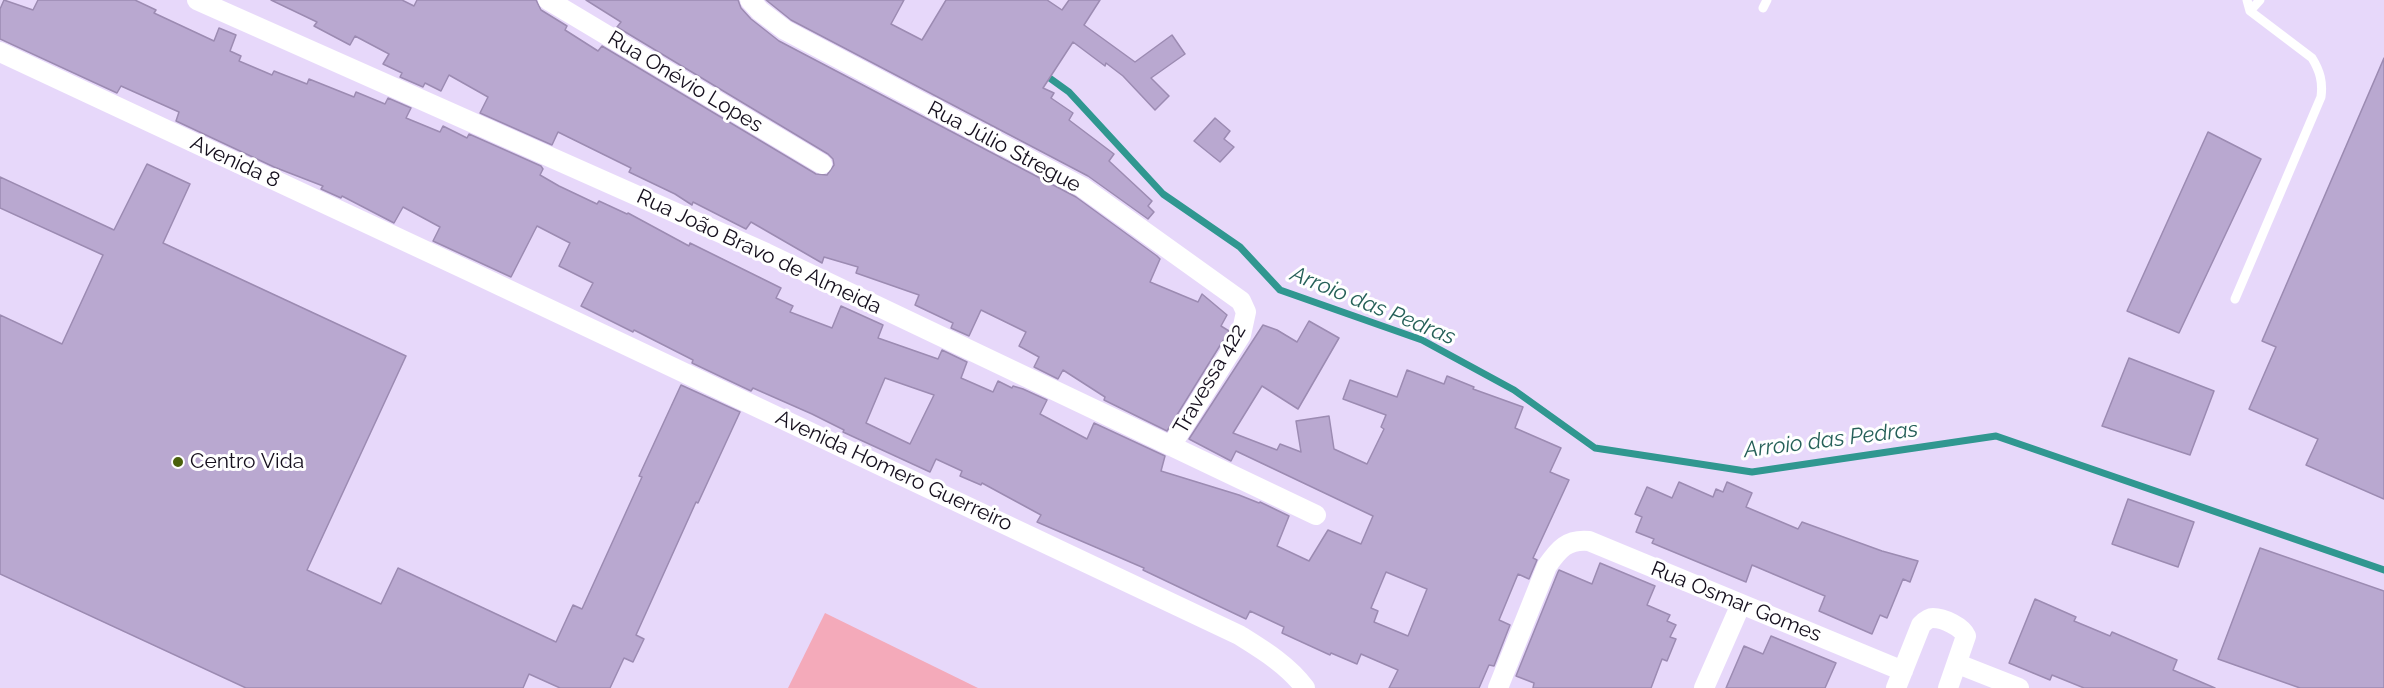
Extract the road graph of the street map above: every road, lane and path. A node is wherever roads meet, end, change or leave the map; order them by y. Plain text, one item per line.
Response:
1 (197, 0) edge
2 (548, 0) edge
3 (750, 0) edge
4 (2247, 0) edge
5 (2260, 0) edge
6 (2250, 11) junction
7 (0, 52) edge
8 (822, 164) dead end
9 (471, 272) joint
10 (2235, 299) dead end
11 (1246, 312) joint
12 (1171, 446) junction
13 (1316, 515) dead end
14 (1741, 604) junction
15 (1958, 664) junction
16 (1900, 679) edge
17 (1305, 688) edge
18 (1497, 688) edge
19 (1704, 688) edge
20 (1948, 688) edge
21 (2019, 688) edge

1 - 12 street, Rua João Bravo de Almeida
2 - 8 street, Rua Onévio Lopes
3 - 11 street, Rua Júlio Stregue
4 - 6 lane
5 - 6 lane
6 - 10 lane
7 - 9 street, Avenida 8
9 - 17 street, Avenida Homero Guerreiro
11 - 12 street, Travessa 422
12 - 13 street, Rua João Bravo de Almeida
14 - 16 street, Rua Osmar Gomes
14 - 18 street, Rua Osmar Gomes
14 - 19 street
15 - 16 street
15 - 20 street
15 - 21 street

